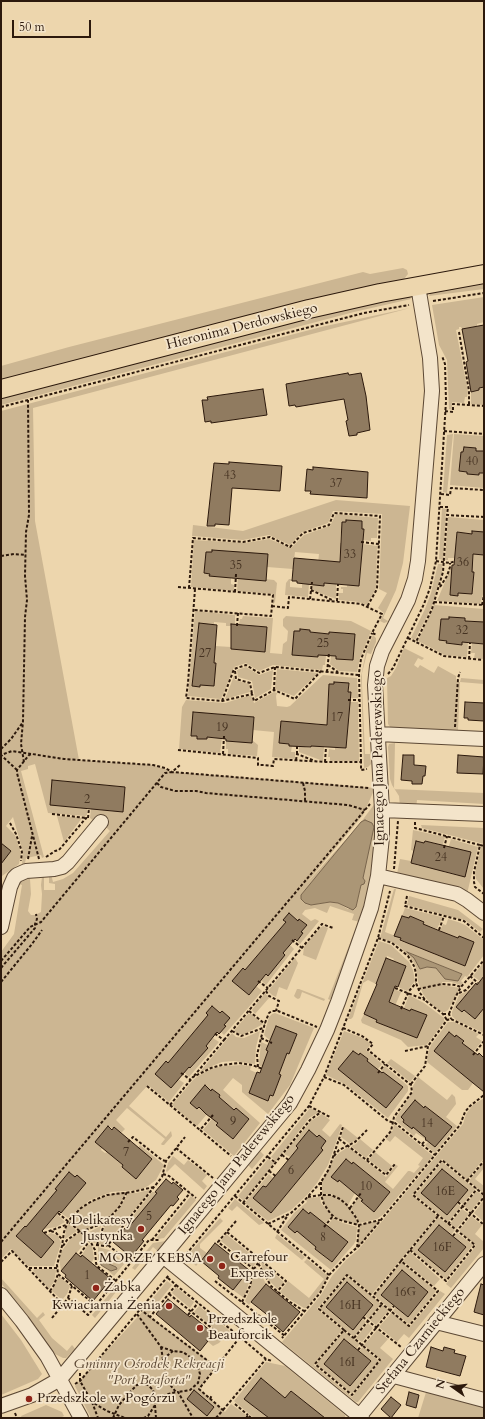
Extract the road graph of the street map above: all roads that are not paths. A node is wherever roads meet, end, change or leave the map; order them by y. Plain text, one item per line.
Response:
1 (484, 274) edge
2 (420, 295) junction
3 (1, 389) edge
4 (378, 734) junction
5 (484, 739) edge
6 (376, 807) junction
7 (484, 814) edge
8 (92, 820) road end
9 (385, 878) junction
10 (484, 913) edge
11 (1, 927) edge
12 (163, 1256) junction
13 (484, 1264) edge
14 (1, 1295) edge
15 (436, 1322) junction
16 (484, 1334) edge
17 (394, 1376) junction
18 (63, 1384) junction
19 (484, 1400) edge
20 (1, 1406) edge
21 (360, 1417) edge
22 (81, 1418) edge

1 - 2 main road, Hieronima Derdowskiego
2 - 3 main road, Hieronima Derdowskiego
2 - 4 street, Ignacego Jana Paderewskiego
4 - 5 street
4 - 6 street, Ignacego Jana Paderewskiego
6 - 7 street
6 - 9 street, Ignacego Jana Paderewskiego
8 - 11 street
9 - 10 street
9 - 12 street, Ignacego Jana Paderewskiego
12 - 18 street, Ignacego Jana Paderewskiego
12 - 21 street
13 - 15 street, Stefana Czarnieckiego
14 - 18 street
15 - 16 street
15 - 17 street, Stefana Czarnieckiego
17 - 19 street
17 - 21 street, Stefana Czarnieckiego
18 - 20 street, Ignacego Jana Paderewskiego
18 - 22 street

